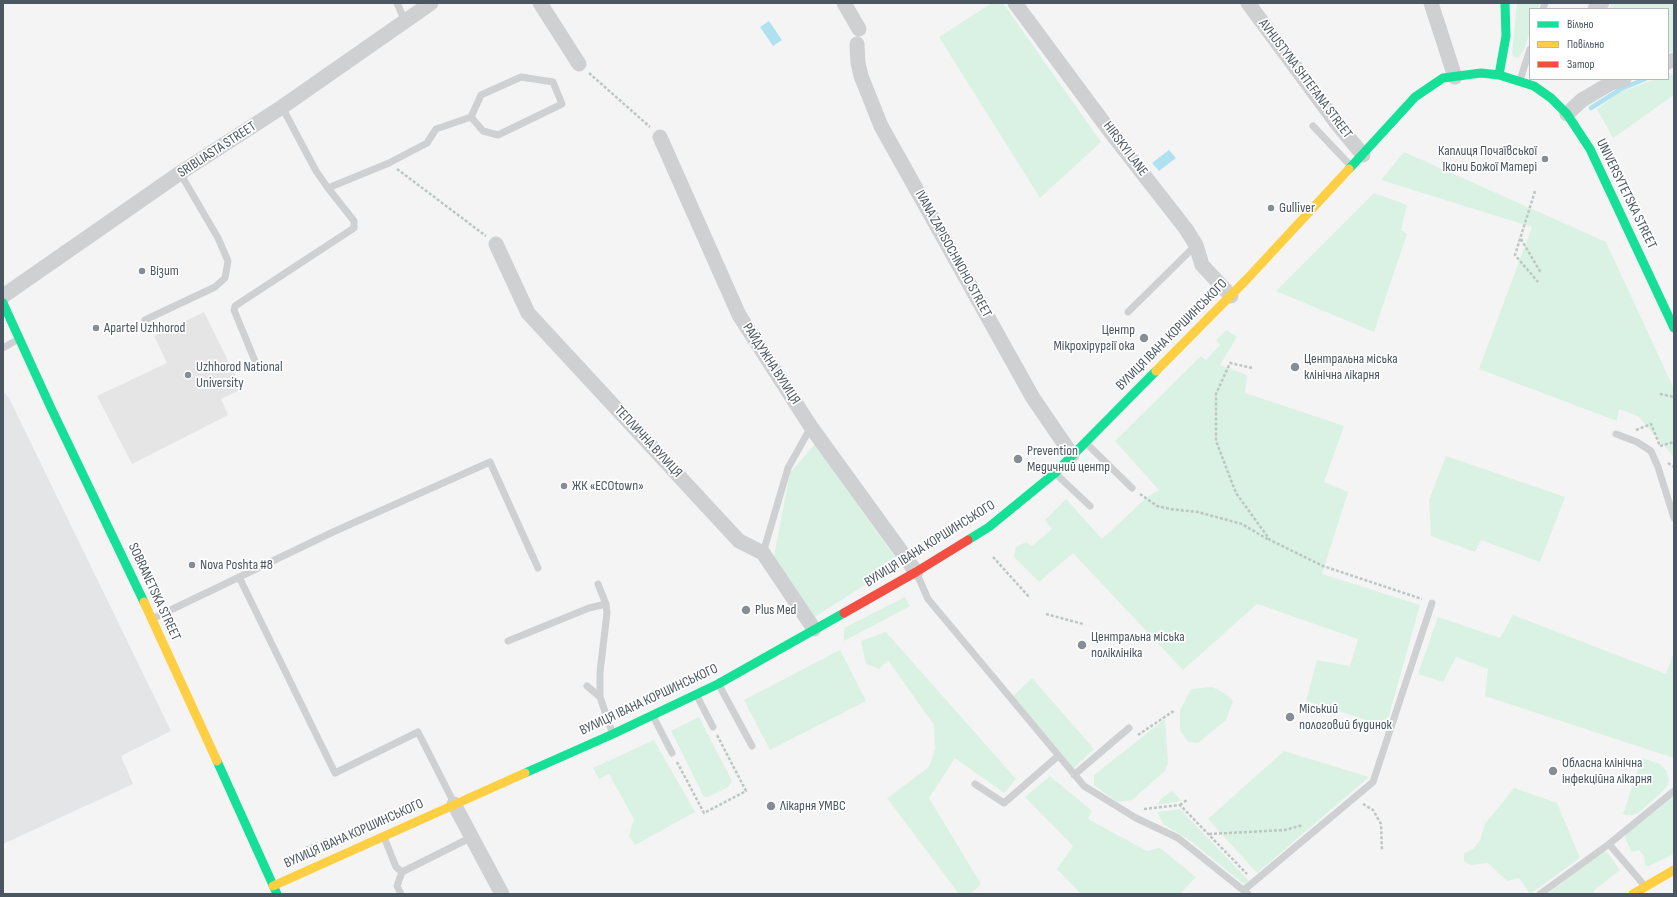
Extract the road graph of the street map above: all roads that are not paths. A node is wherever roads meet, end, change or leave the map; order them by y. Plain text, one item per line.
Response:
1 (397, 3) edge
2 (431, 3) edge
3 (540, 3) edge
4 (844, 3) edge
5 (1016, 3) edge
6 (1248, 3) edge
7 (1431, 3) edge
8 (1505, 3) edge
9 (405, 21) junction
10 (859, 29) dead end
11 (857, 44) dead end
12 (1529, 52) edge
13 (579, 64) road end
14 (1499, 75) junction
15 (1455, 77) junction
16 (1621, 80) edge
17 (1520, 81) junction
18 (1536, 82) edge
19 (282, 107) junction
20 (1567, 114) junction
21 (471, 117) junction
22 (1313, 126) dead end
23 (660, 137) road end
24 (1363, 155) junction
25 (1352, 167) junction
26 (180, 174) junction
27 (328, 188) junction
28 (496, 244) road end
29 (1196, 245) junction
30 (3, 296) edge
31 (1231, 296) junction
32 (3, 303) edge
33 (1128, 312) dead end
34 (145, 320) dead end
35 (1674, 328) edge
36 (19, 339) junction
37 (3, 348) edge
38 (255, 360) dead end
39 (811, 427) junction
40 (1616, 434) dead end
41 (1085, 442) junction
42 (1072, 455) junction
43 (1055, 473) junction
44 (1132, 488) road end
45 (1090, 506) dead end
46 (1674, 518) edge
47 (763, 553) junction
48 (538, 568) dead end
49 (916, 572) junction
50 (239, 577) junction
51 (598, 584) dead end
52 (1432, 602) road end
53 (606, 604) junction
54 (152, 618) junction
55 (814, 629) junction
56 (508, 641) dead end
57 (718, 684) junction
58 (587, 686) dead end
59 (696, 694) junction
60 (600, 696) junction
61 (653, 715) junction
62 (713, 727) road end
63 (1129, 728) road end
64 (613, 734) junction
65 (752, 746) dead end
66 (672, 753) road end
67 (1058, 756) junction
68 (1074, 775) junction
69 (975, 784) dead end
70 (1674, 791) edge
71 (454, 804) junction
72 (383, 835) junction
73 (472, 837) junction
74 (1609, 844) junction
75 (1674, 870) edge
76 (402, 872) junction
77 (1645, 886) junction
78 (275, 890) edge
79 (1246, 892) edge
80 (401, 894) edge
81 (502, 894) edge
82 (1540, 894) edge
83 (1633, 894) edge

1 - 9 lane
2 - 9 street, SRIBLIASTA STREET
3 - 13 street
4 - 10 street
5 - 29 street, HIRSKYI LANE
6 - 24 street, AVHUSTYNA SHTEFANA STREET
7 - 15 street
8 - 14 street
9 - 19 street, SRIBLIASTA STREET
11 - 42 street, IVANA ZAPISOCHNOHO STREET
12 - 17 lane
14 - 15 street, ВУЛИЦЯ ІВАНА КОРШИНСЬКОГО
14 - 17 street, ВУЛИЦЯ ІВАНА КОРШИНСЬКОГО
15 - 24 street, ВУЛИЦЯ ІВАНА КОРШИНСЬКОГО
16 - 20 street
17 - 18 street, ВУЛИЦЯ ІВАНА КОРШИНСЬКОГО
18 - 20 street, UNIVERSYTETSKA STREET
19 - 26 street, SRIBLIASTA STREET
19 - 27 lane
20 - 35 street, UNIVERSYTETSKA STREET
21 - 21 lane
21 - 27 lane
22 - 25 lane
23 - 39 street, РАЙДУЖНА ВУЛИЦЯ
24 - 25 street, ВУЛИЦЯ ІВАНА КОРШИНСЬКОГО
25 - 31 street, ВУЛИЦЯ ІВАНА КОРШИНСЬКОГО
26 - 30 street, SRIBLIASTA STREET
26 - 34 lane
27 - 38 lane
28 - 47 street, ТЕПЛИЧНА ВУЛИЦЯ
29 - 31 street, HIRSKYI LANE
29 - 33 lane
31 - 41 street, ВУЛИЦЯ ІВАНА КОРШИНСЬКОГО
32 - 36 street, SOBRANETSKA STREET
36 - 37 lane
36 - 54 street, SOBRANETSKA STREET
39 - 47 lane
39 - 49 street, РАЙДУЖНА ВУЛИЦЯ
40 - 46 lane
41 - 42 street, ВУЛИЦЯ ІВАНА КОРШИНСЬКОГО
41 - 44 lane
42 - 43 street, ВУЛИЦЯ ІВАНА КОРШИНСЬКОГО
43 - 45 lane
43 - 49 street, ВУЛИЦЯ ІВАНА КОРШИНСЬКОГО
47 - 55 street, ТЕПЛИЧНА ВУЛИЦЯ
48 - 50 lane
49 - 55 street, ВУЛИЦЯ ІВАНА КОРШИНСЬКОГО
49 - 67 lane
50 - 54 lane
50 - 71 lane
51 - 53 lane
52 - 79 lane
53 - 56 lane
53 - 60 lane
54 - 78 street, SOBRANETSKA STREET
55 - 57 street, ВУЛИЦЯ ІВАНА КОРШИНСЬКОГО
57 - 59 street, ВУЛИЦЯ ІВАНА КОРШИНСЬКОГО
57 - 65 lane
58 - 60 lane
59 - 61 street, ВУЛИЦЯ ІВАНА КОРШИНСЬКОГО
59 - 62 lane
60 - 64 lane
61 - 64 street, ВУЛИЦЯ ІВАНА КОРШИНСЬКОГО
61 - 66 lane
63 - 68 lane
64 - 71 street, ВУЛИЦЯ ІВАНА КОРШИНСЬКОГО
67 - 68 lane
67 - 69 lane
68 - 79 lane
70 - 74 lane
71 - 72 street, ВУЛИЦЯ ІВАНА КОРШИНСЬКОГО
71 - 73 street
72 - 76 lane
72 - 78 street, ВУЛИЦЯ ІВАНА КОРШИНСЬКОГО
73 - 76 lane
73 - 81 street
74 - 77 lane
74 - 82 lane
75 - 77 street
76 - 80 lane
77 - 83 street

